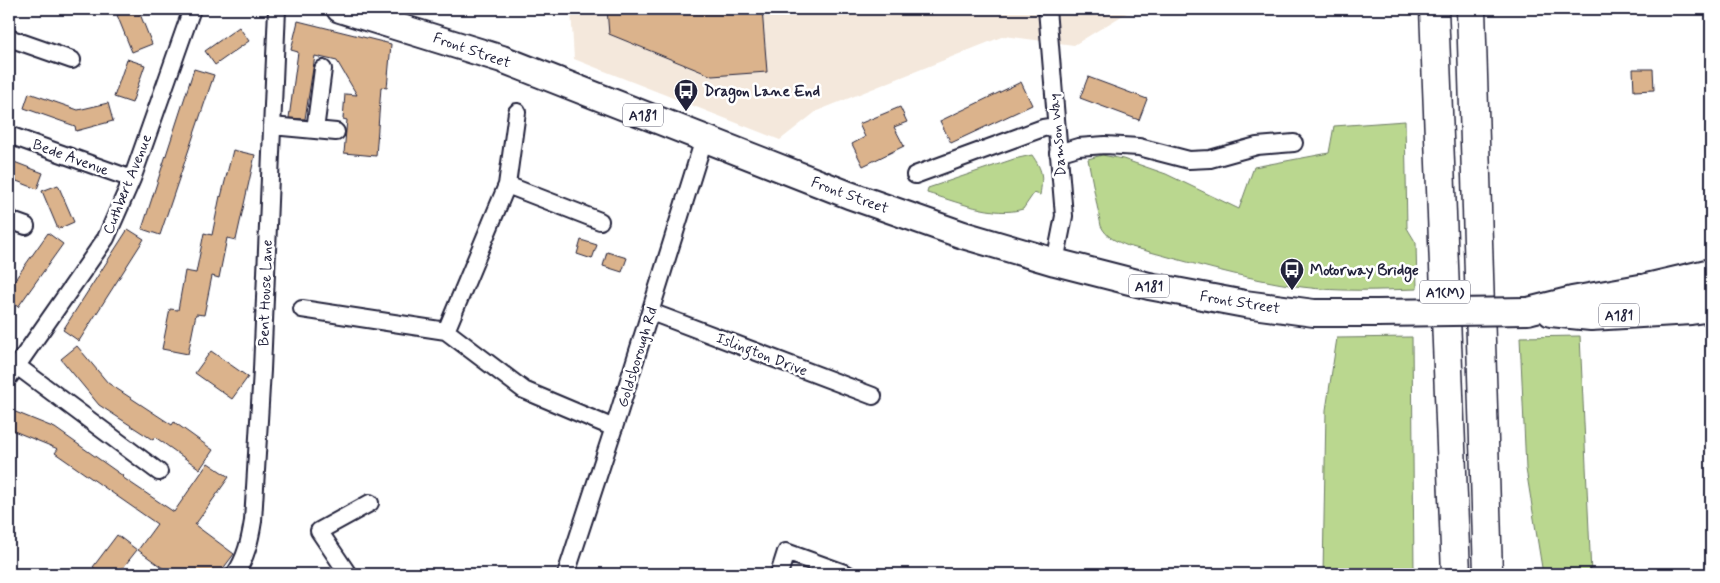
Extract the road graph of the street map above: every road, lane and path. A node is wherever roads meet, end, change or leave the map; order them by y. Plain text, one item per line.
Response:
1 (192, 9) edge
2 (277, 9) edge
3 (340, 9) edge
4 (1047, 9) edge
5 (1434, 9) edge
6 (1471, 9) edge
7 (9, 38) edge
8 (72, 60) dead end
9 (323, 69) dead end
10 (517, 112) dead end
11 (272, 126) junction
12 (1056, 126) junction
13 (315, 130) junction
14 (336, 132) dead end
15 (9, 135) edge
16 (704, 138) junction
17 (1294, 143) dead end
18 (1058, 153) junction
19 (915, 176) dead end
20 (132, 179) junction
21 (507, 185) junction
22 (600, 221) dead end
23 (1055, 262) junction
24 (1711, 271) edge
25 (1640, 288) junction
26 (1711, 291) edge
27 (302, 308) dead end
28 (1711, 308) edge
29 (1528, 311) junction
30 (650, 312) junction
31 (446, 331) junction
32 (12, 370) edge
33 (873, 396) dead end
34 (614, 428) junction
35 (159, 472) dead end
36 (370, 503) dead end
37 (235, 574) edge
38 (348, 574) edge
39 (566, 574) edge
40 (779, 574) edge
41 (847, 574) edge
42 (1456, 574) edge
43 (1488, 574) edge

1 - 20 street, Cuthbert Avenue
2 - 11 street, Bent House Lane
3 - 16 main road, Front Street / A181
4 - 12 street, Damson Way
5 - 42 highway, A1(M)
6 - 43 highway, A1(M)
7 - 8 street
9 - 13 street
10 - 21 street
11 - 13 street
11 - 37 street, Bent House Lane
12 - 18 street, Damson Way
12 - 19 street
13 - 14 street
15 - 20 street, Bede Avenue
16 - 23 main road, Front Street / A181
16 - 30 street, Goldsborough Rd
17 - 18 street
18 - 23 street, Damson Way
20 - 32 street, Cuthbert Avenue
21 - 22 street
21 - 31 street
23 - 29 main road, Front Street / A181, bridge
24 - 25 main road
25 - 26 main road, A181
25 - 29 main road, A181
27 - 31 street
28 - 29 main road, A181
30 - 33 street, Islington Drive
30 - 34 street, Goldsborough Rd
31 - 34 street
32 - 35 street, Cuthbert Avenue
34 - 39 street, Goldsborough Rd
36 - 38 street
40 - 41 street

